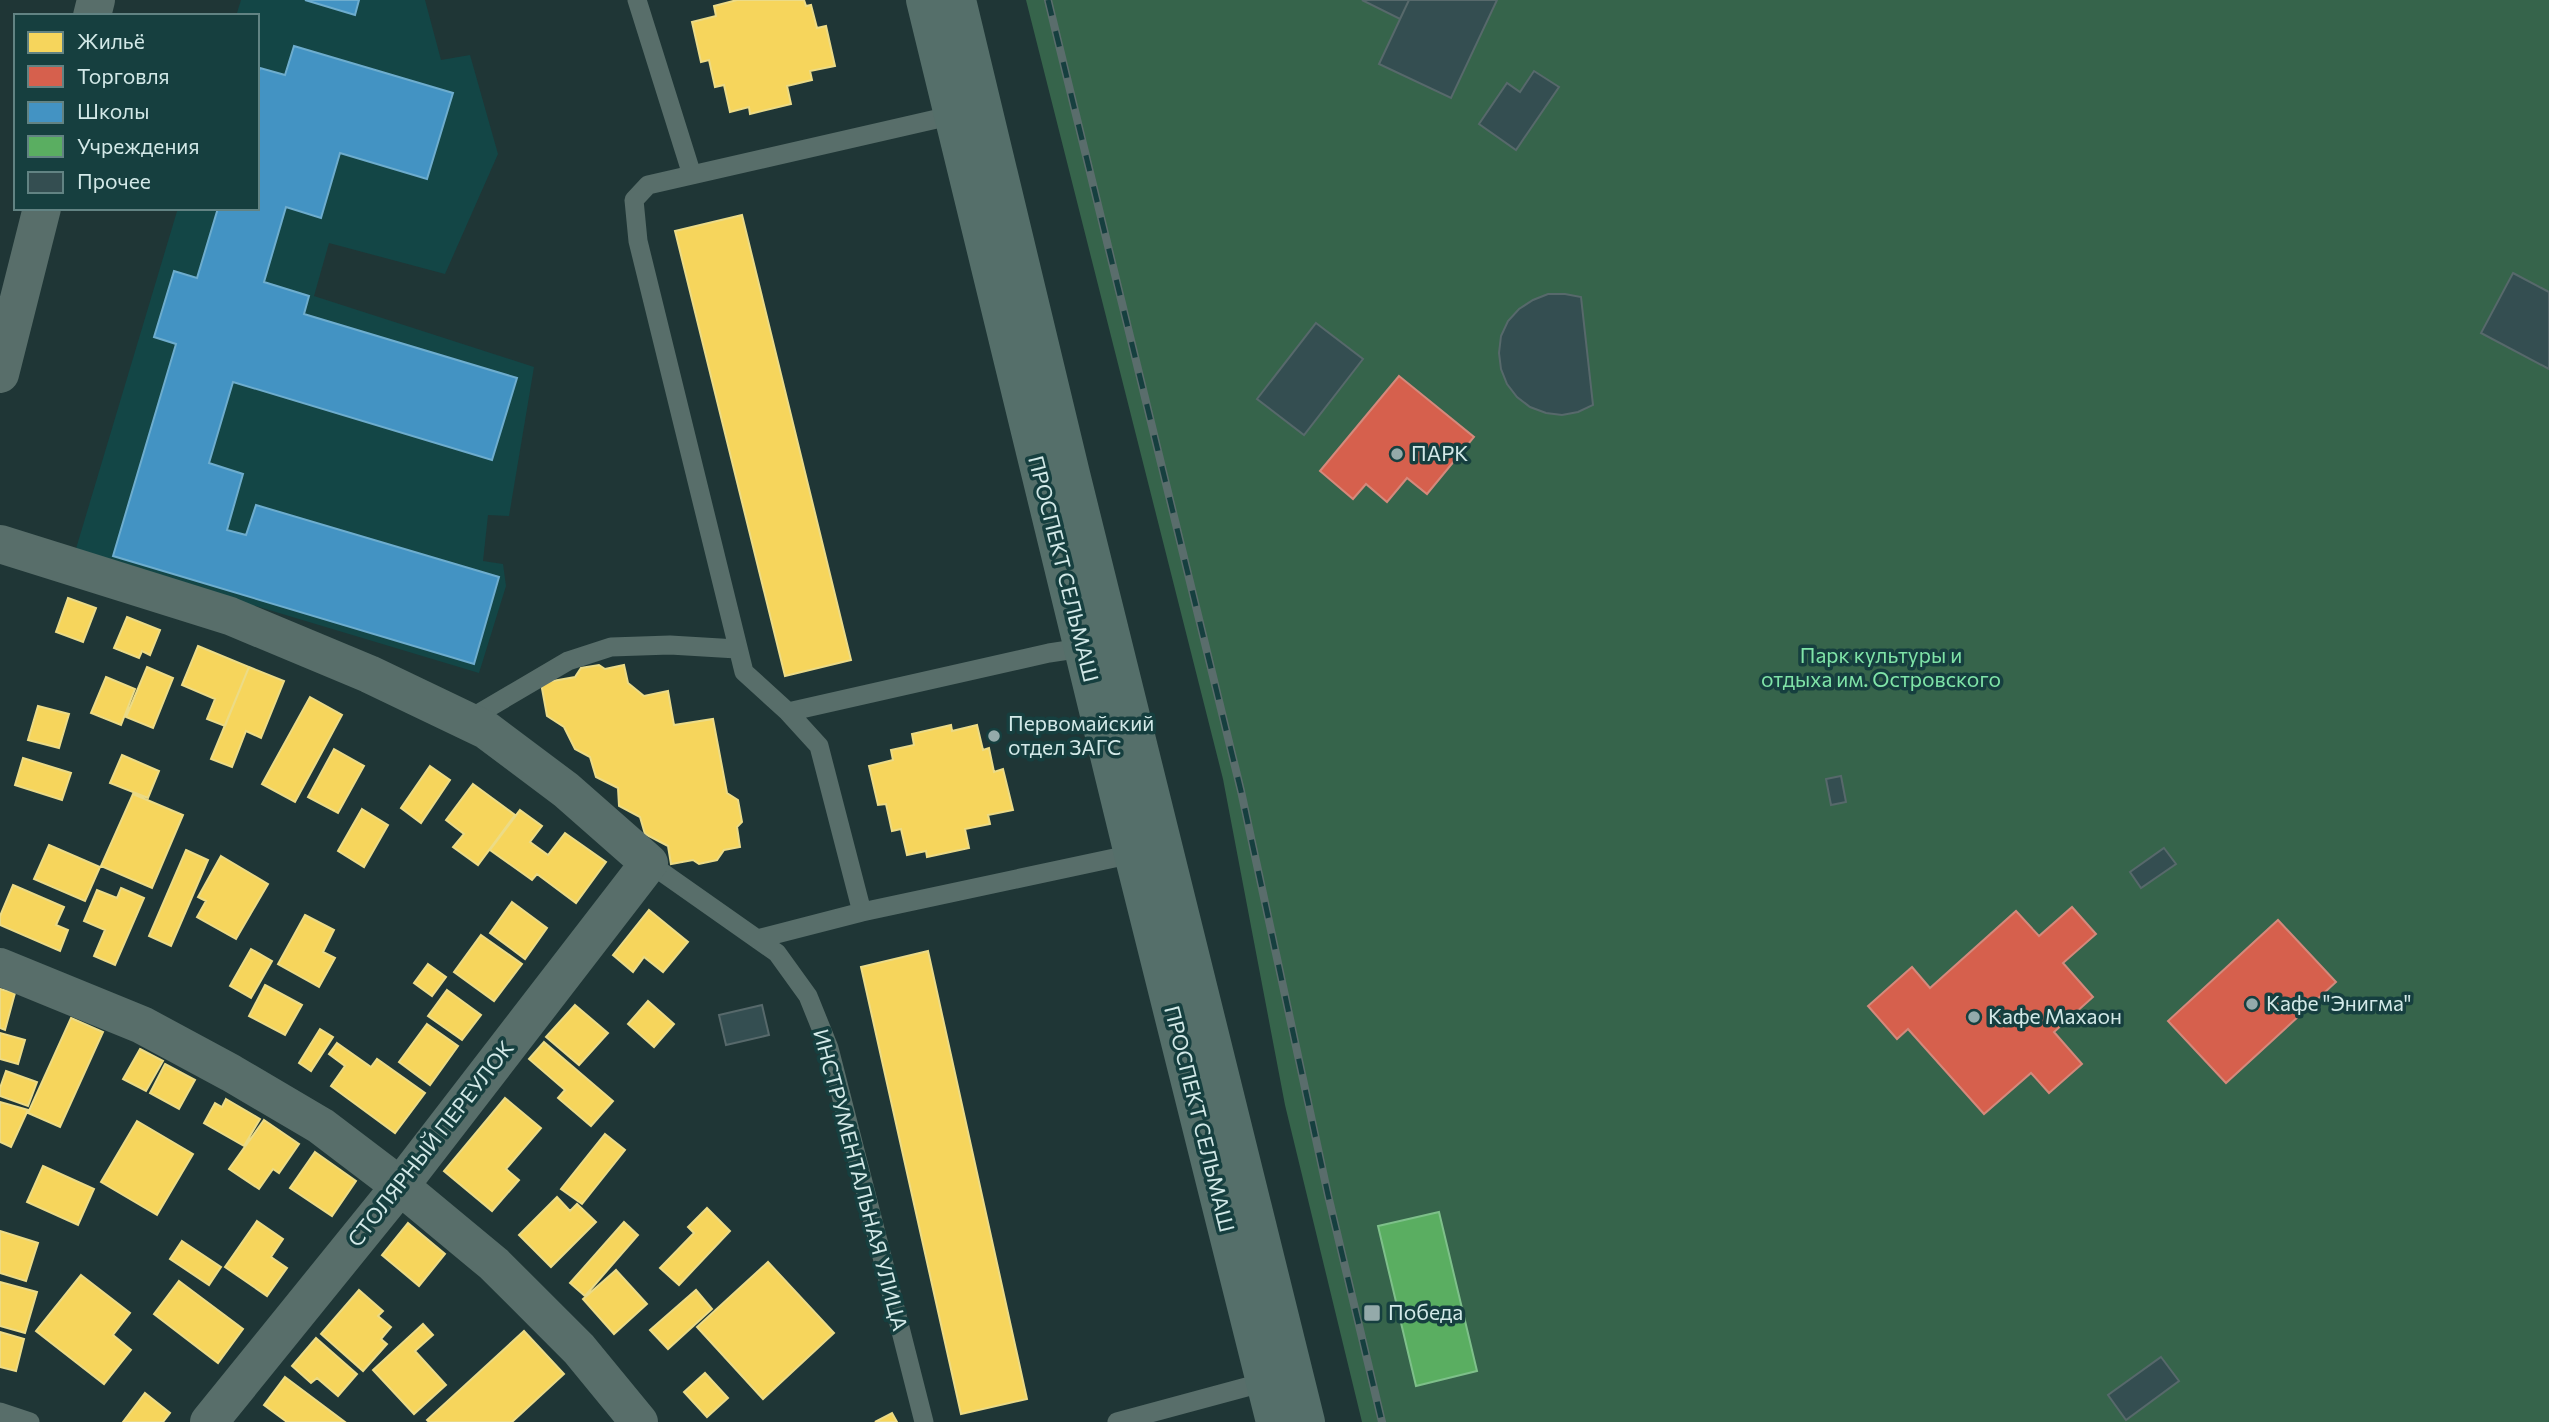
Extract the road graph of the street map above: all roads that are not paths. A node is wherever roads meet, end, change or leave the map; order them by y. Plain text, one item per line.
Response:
1 (637, 0) edge
2 (926, 0) edge
3 (957, 0) edge
4 (954, 115) junction
5 (692, 175) junction
6 (41, 210) edge
7 (0, 374) edge
8 (0, 544) edge
9 (1082, 648) junction
10 (737, 649) junction
11 (788, 712) junction
12 (466, 721) junction
13 (1133, 854) junction
14 (649, 863) junction
15 (862, 912) junction
16 (757, 939) junction
17 (0, 967) edge
18 (400, 1186) junction
19 (1265, 1382) junction
20 (0, 1412) edge
21 (30, 1422) edge
22 (209, 1422) edge
23 (639, 1422) edge
24 (924, 1422) edge
25 (1117, 1422) edge
26 (1276, 1422) edge
27 (1306, 1422) edge

1 - 5 lane
2 - 4 main road, ПРОСПЕКТ СЕЛЬМАШ
3 - 27 main road, ПРОСПЕКТ СЕЛЬМАШ
4 - 5 lane
4 - 9 main road, ПРОСПЕКТ СЕЛЬМАШ
5 - 10 lane
6 - 7 street
8 - 12 street, ИНСТРУМЕНТАЛЬНАЯ УЛИЦА
9 - 11 lane
9 - 13 main road, ПРОСПЕКТ СЕЛЬМАШ
10 - 11 lane
10 - 12 lane
11 - 15 lane
12 - 14 street, ИНСТРУМЕНТАЛЬНАЯ УЛИЦА
13 - 15 lane
13 - 19 main road, ПРОСПЕКТ СЕЛЬМАШ
14 - 16 lane, ИНСТРУМЕНТАЛЬНАЯ УЛИЦА
14 - 18 street, СТОЛЯРНЫЙ ПЕРЕУЛОК
15 - 16 lane
16 - 24 lane, ИНСТРУМЕНТАЛЬНАЯ УЛИЦА
17 - 18 street
18 - 22 street, СТОЛЯРНЫЙ ПЕРЕУЛОК
18 - 23 street
19 - 25 lane
19 - 26 main road, ПРОСПЕКТ СЕЛЬМАШ
20 - 21 lane

